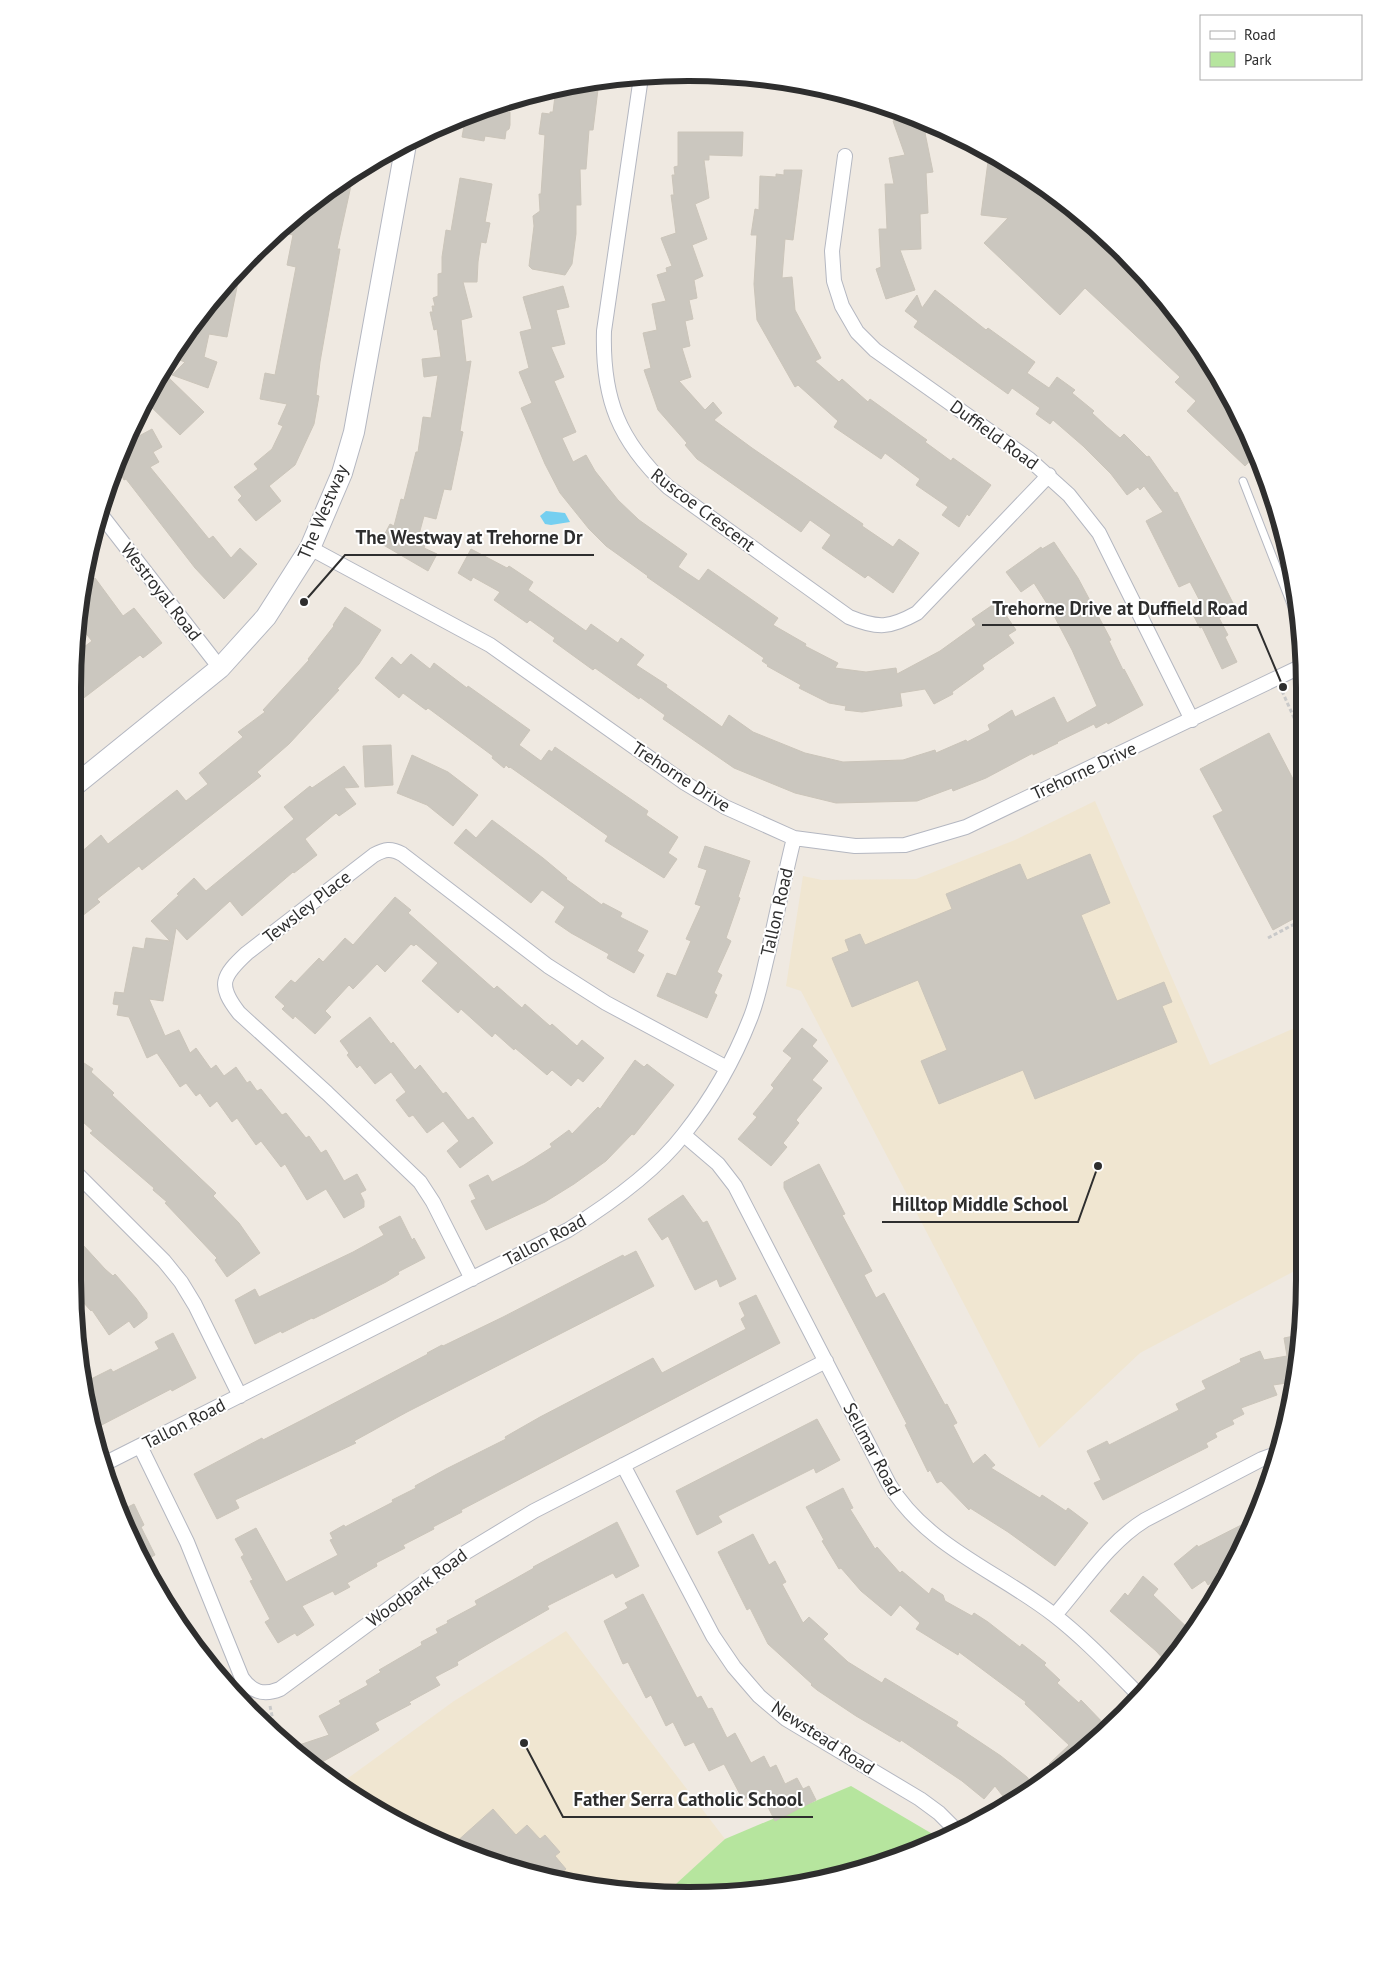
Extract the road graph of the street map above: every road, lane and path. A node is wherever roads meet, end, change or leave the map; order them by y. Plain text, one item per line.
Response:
1 (640, 84) edge
2 (404, 152) edge
3 (845, 156) dead end
4 (1049, 475) junction
5 (1243, 481) dead end
6 (105, 520) edge
7 (310, 548) junction
8 (1289, 600) edge
9 (220, 668) junction
10 (1295, 669) edge
11 (1276, 679) junction
12 (1192, 720) junction
13 (1296, 723) edge
14 (81, 780) edge
15 (794, 838) junction
16 (1296, 923) edge
17 (1268, 938) dead end
18 (727, 1068) junction
19 (684, 1135) junction
20 (81, 1179) edge
21 (472, 1279) junction
22 (826, 1361) junction
23 (240, 1396) junction
24 (140, 1446) junction
25 (1269, 1456) edge
26 (109, 1461) edge
27 (623, 1465) junction
28 (1054, 1615) junction
29 (1135, 1691) edge
30 (266, 1693) junction
31 (273, 1722) edge
32 (952, 1826) edge

1 - 4 street, Ruscoe Crescent
2 - 7 main road, The Westway
3 - 4 street, Duffield Road
4 - 12 street, Duffield Road
5 - 8 lane
6 - 9 street, Westroyal Road
7 - 9 main road, The Westway
7 - 15 street, Trehorne Drive
9 - 14 main road, The Westway
10 - 11 street, Trehorne Drive
11 - 12 street, Trehorne Drive
11 - 13 path
12 - 15 street, Trehorne Drive
15 - 18 street, Tallon Road
16 - 17 path
18 - 19 street, Tallon Road
18 - 21 street, Tewsley Place
19 - 21 street, Tallon Road
19 - 22 street, Sellmar Road
20 - 23 street
21 - 23 street, Tallon Road
22 - 27 street, Woodpark Road
22 - 28 street, Sellmar Road
23 - 24 street, Tallon Road
24 - 26 street, Tallon Road
24 - 30 street
25 - 28 street
27 - 30 street, Woodpark Road
27 - 32 street, Newstead Road
28 - 29 street, Sellmar Road
30 - 31 path

